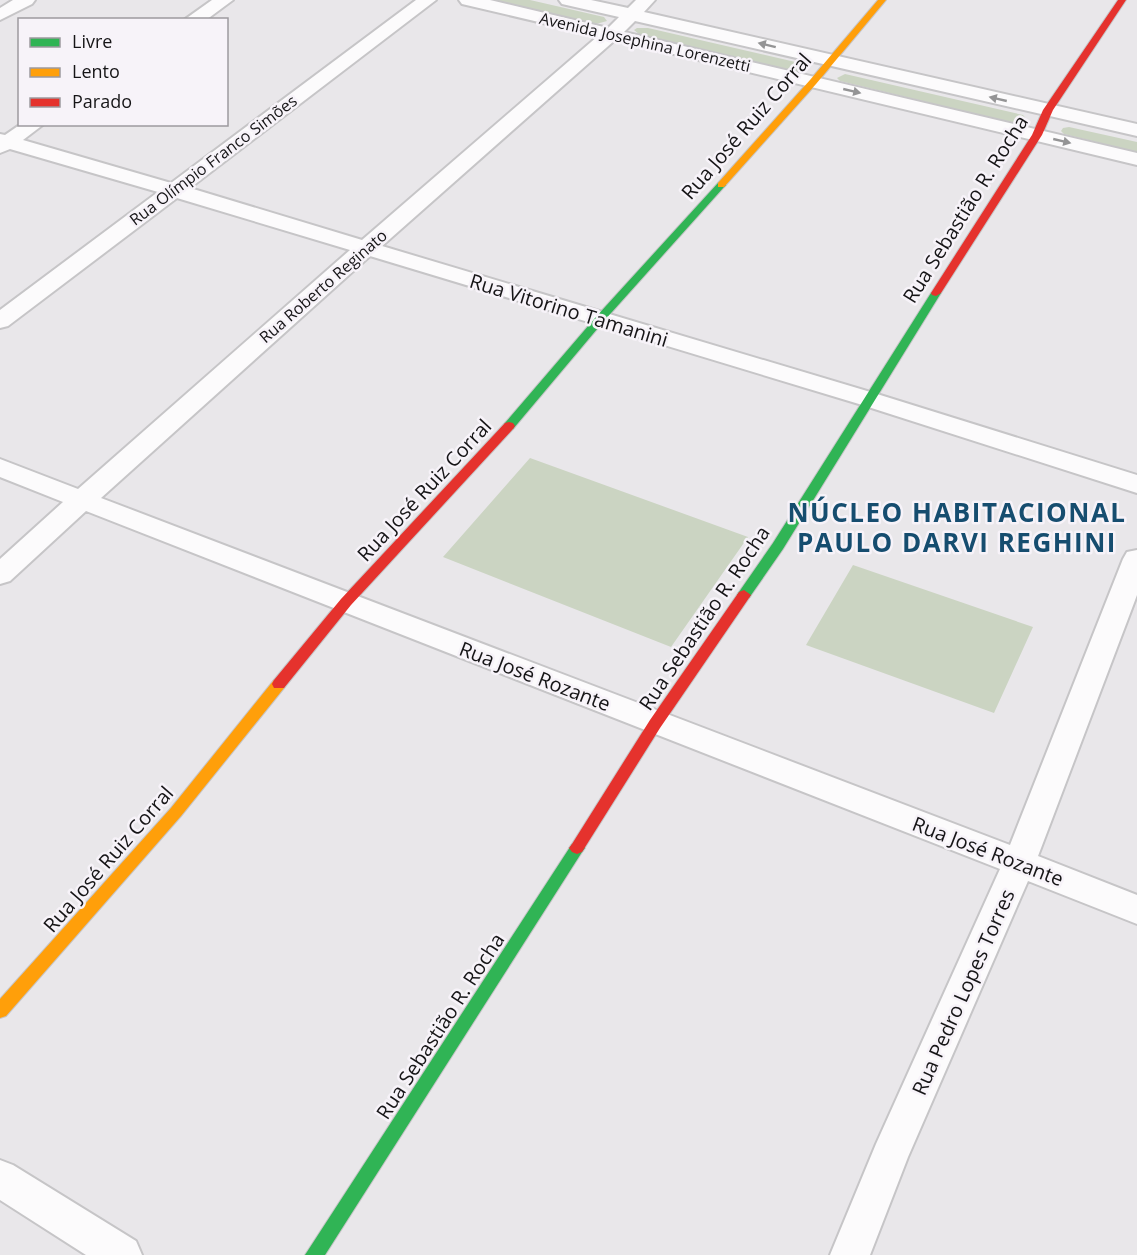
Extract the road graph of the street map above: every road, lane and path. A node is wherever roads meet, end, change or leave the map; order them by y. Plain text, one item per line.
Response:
1 (26, 0) edge
2 (224, 0) edge
3 (427, 0) edge
4 (468, 0) edge
5 (568, 0) edge
6 (882, 0) edge
7 (1122, 0) edge
8 (639, 7) edge
9 (0, 15) edge
10 (196, 18) edge
11 (612, 34) junction
12 (830, 60) junction
13 (813, 82) junction
14 (1048, 110) junction
15 (32, 126) edge
16 (1137, 130) edge
17 (1037, 135) junction
18 (2, 144) edge
19 (1137, 159) edge
20 (174, 190) junction
21 (367, 249) junction
22 (599, 320) junction
23 (0, 321) edge
24 (868, 399) junction
25 (0, 467) edge
26 (1137, 484) edge
27 (81, 500) junction
28 (1137, 559) edge
29 (0, 574) edge
30 (346, 602) junction
31 (655, 724) junction
32 (1020, 862) junction
33 (1137, 910) edge
34 (0, 1011) edge
35 (0, 1178) edge
36 (122, 1255) edge
37 (314, 1255) edge
38 (850, 1255) edge

1 - 9 street
2 - 10 street
3 - 20 street, Rua Olímpio Franco Simões
4 - 11 street, Avenida Josephina Lorenzetti
5 - 8 street, Avenida Josephina Lorenzetti
6 - 12 street, Rua José Ruiz Corral
7 - 14 street, Rua Sebastião R. Rocha
8 - 11 street, Rua Roberto Reginato
12 -> 8 street, Avenida Josephina Lorenzetti
11 - 13 street, Avenida Josephina Lorenzetti
11 - 21 street, Rua Roberto Reginato
12 - 13 street, Rua José Ruiz Corral
14 -> 12 street, Avenida Josephina Lorenzetti
13 -> 17 street, Avenida Josephina Lorenzetti
13 - 22 street, Rua José Ruiz Corral
14 - 16 street, Avenida Josephina Lorenzetti
14 - 17 street, Rua Sebastião R. Rocha
15 - 18 street
17 -> 19 street, Avenida Josephina Lorenzetti
17 - 24 street, Rua Sebastião R. Rocha
18 - 20 street, Rua Vitorino Tamanini
20 - 21 street, Rua Vitorino Tamanini
20 - 23 street, Rua Olímpio Franco Simões
21 - 22 street, Rua Vitorino Tamanini
21 - 27 street, Rua Roberto Reginato
22 - 24 street, Rua Vitorino Tamanini
22 - 30 street, Rua José Ruiz Corral
24 - 26 street, Rua Vitorino Tamanini
24 - 31 street, Rua Sebastião R. Rocha
25 - 27 street, Rua José Rozante
27 - 29 street, Rua Roberto Reginato
27 - 30 street, Rua José Rozante
28 - 32 street, Rua Pedro Lopes Torres
30 - 31 street, Rua José Rozante
30 - 34 street, Rua José Ruiz Corral
31 - 32 street, Rua José Rozante
31 - 37 street, Rua Sebastião R. Rocha
32 - 33 street, Rua José Rozante
32 - 38 street, Rua Pedro Lopes Torres
35 - 36 street

